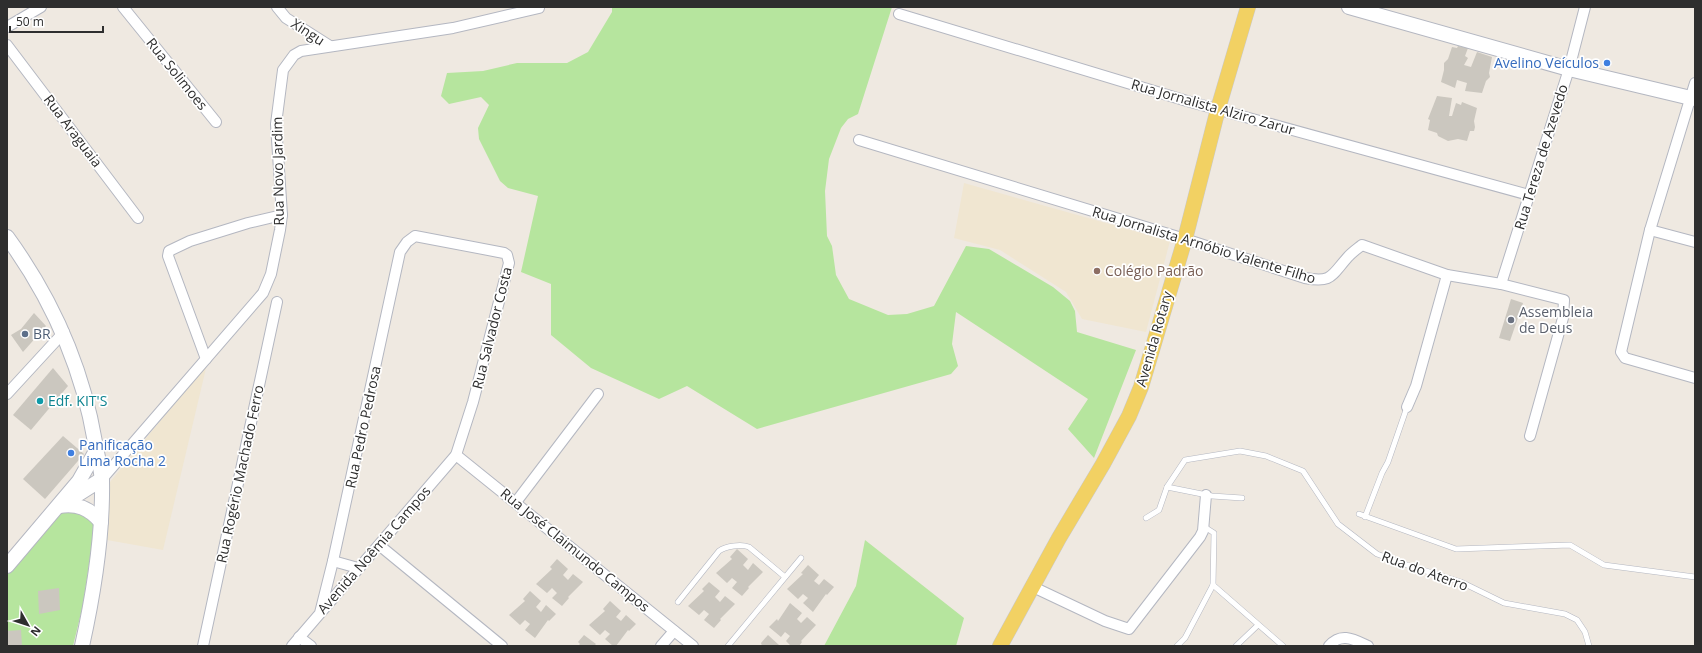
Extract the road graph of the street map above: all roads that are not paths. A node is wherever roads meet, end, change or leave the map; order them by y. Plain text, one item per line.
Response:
1 (41, 7) edge
2 (123, 7) edge
3 (277, 7) edge
4 (1248, 7) edge
5 (1349, 7) edge
6 (1585, 7) edge
7 (539, 8) dead end
8 (899, 14) dead end
9 (7, 27) edge
10 (7, 45) edge
11 (330, 46) junction
12 (1569, 69) junction
13 (1695, 83) edge
14 (1693, 99) edge
15 (1218, 109) junction
16 (216, 122) dead end
17 (859, 140) dead end
18 (1529, 195) junction
19 (282, 215) junction
20 (138, 218) dead end
21 (1650, 230) junction
22 (7, 237) edge
23 (1185, 239) junction
24 (407, 242) joint
25 (1695, 242) edge
26 (1447, 275) junction
27 (1502, 284) junction
28 (277, 302) dead end
29 (64, 332) junction
30 (206, 358) junction
31 (1695, 378) edge
32 (7, 394) edge
33 (598, 394) dead end
34 (1407, 407) joint
35 (1530, 436) dead end
36 (96, 451) junction
37 (456, 455) junction
38 (102, 479) junction
39 (1167, 487) junction
40 (1206, 495) junction
41 (1242, 498) dead end
42 (516, 502) junction
43 (58, 506) junction
44 (1359, 514) dead end
45 (1364, 517) junction
46 (1146, 518) dead end
47 (101, 522) junction
48 (1203, 526) junction
49 (379, 545) junction
50 (801, 558) dead end
51 (334, 561) junction
52 (7, 566) edge
53 (358, 568) junction
54 (785, 577) junction
55 (1695, 577) edge
56 (1214, 585) junction
57 (1032, 586) junction
58 (678, 602) dead end
59 (320, 613) junction
60 (1258, 625) junction
61 (674, 631) junction
62 (299, 638) junction
63 (82, 646) edge
64 (203, 646) edge
65 (292, 646) edge
66 (311, 646) edge
67 (502, 646) edge
68 (661, 646) edge
69 (693, 646) edge
70 (728, 646) edge
71 (1000, 646) edge
72 (1178, 646) edge
73 (1236, 646) edge
74 (1283, 646) edge
75 (1328, 646) edge
76 (1368, 646) edge
77 (1589, 646) edge

1 - 9 street
2 - 16 street, Rua Solimoes
3 - 11 street, Xingu
4 - 15 main road, Avenida Rotary
5 - 12 street
6 - 12 street, Rua Tereza de Azevedo
7 - 11 street, Rua Novo Jardim
8 - 15 street, Rua Jornalista Alziro Zarur
10 - 20 street, Rua Araguaia
11 - 19 street, Rua Novo Jardim
12 - 14 street
12 - 18 street, Rua Tereza de Azevedo
13 - 14 street
14 - 21 street
15 - 18 street, Rua Jornalista Alziro Zarur
15 - 23 main road, Avenida Rotary
17 - 23 street, Rua Jornalista Arnóbio Valente Filho
18 - 27 street, Rua Tereza de Azevedo
19 - 30 street, Rua Novo Jardim
19 - 30 street
21 - 25 street
21 - 31 street
22 - 29 street
23 - 26 street, Rua Jornalista Arnóbio Valente Filho
23 - 57 main road, Avenida Rotary
24 - 37 street, Rua Salvador Costa
24 - 51 street, Rua Pedro Pedrosa
26 - 27 street, Rua Jornalista Arnóbio Valente Filho
26 - 34 street
27 - 35 street, Rua Jornalista Arnóbio Valente Filho
28 - 64 street, Rua Rogério Machado Ferro
29 - 32 street
29 - 36 street
30 - 38 street, Rua Novo Jardim
33 - 42 street
34 - 45 lane
36 - 38 street
36 - 43 street
37 - 42 street, Rua José Claimundo Campos
37 - 49 street, Avenida Noêmia Campos
38 - 43 street
38 - 47 street
39 - 40 lane
39 - 46 lane, Rua do Aterro
39 - 77 lane, Rua do Aterro
40 - 41 lane
40 - 48 street
42 - 61 street, Rua José Claimundo Campos
43 - 47 street
43 - 52 street
44 - 45 lane
45 - 55 lane
47 - 63 street
48 - 56 lane
48 - 57 street
49 - 53 street, Avenida Noêmia Campos
49 - 67 street
50 - 54 lane
51 - 53 street
51 - 59 street, Rua Pedro Pedrosa
53 - 59 street, Avenida Noêmia Campos
54 - 58 lane
54 - 70 lane
56 - 60 lane
56 - 72 lane
57 - 71 main road, Avenida Rotary
59 - 62 street, Avenida Noêmia Campos
60 - 73 lane
60 - 74 lane
61 - 68 street
61 - 69 street, Rua José Claimundo Campos
62 - 65 street, Avenida Noêmia Campos
62 - 66 street
75 - 76 street

